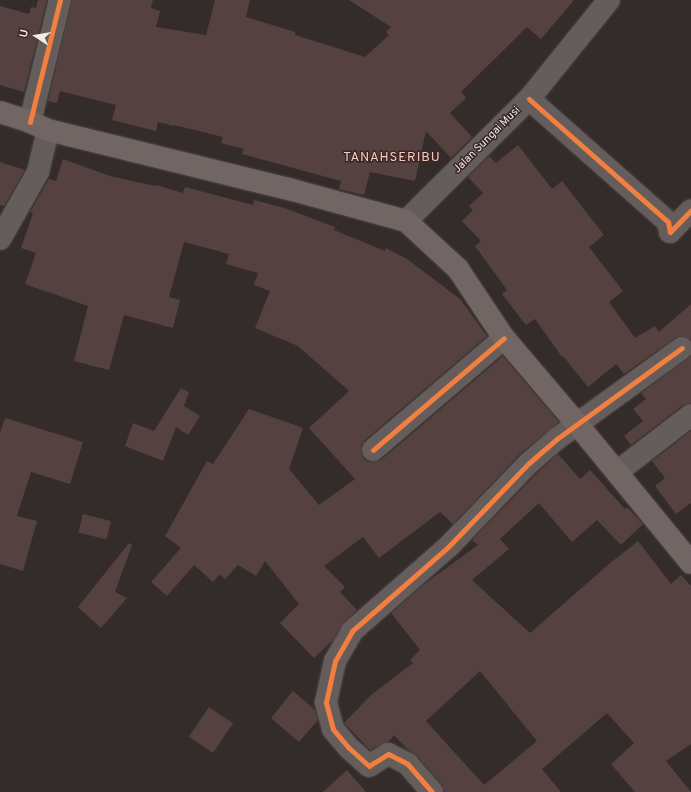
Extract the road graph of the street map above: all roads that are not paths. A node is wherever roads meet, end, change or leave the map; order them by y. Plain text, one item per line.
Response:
1 (60, 0) edge
2 (610, 0) edge
3 (529, 99) junction
4 (0, 112) edge
5 (39, 126) junction
6 (691, 210) edge
7 (406, 221) junction
8 (0, 238) edge
9 (504, 338) junction
10 (682, 348) dead end
11 (691, 415) edge
12 (578, 425) junction
13 (373, 450) dead end
14 (617, 472) junction
15 (691, 563) edge
16 (432, 792) edge

1 - 5 street
2 - 3 street, Jalan Sungai Musi
3 - 6 street
3 - 7 street, Jalan Sungai Musi
4 - 5 main road
5 - 7 main road
5 - 8 street
7 - 9 main road
9 - 12 main road
9 - 13 street
10 - 12 street
11 - 14 street
12 - 14 main road
12 - 16 street
14 - 15 main road

